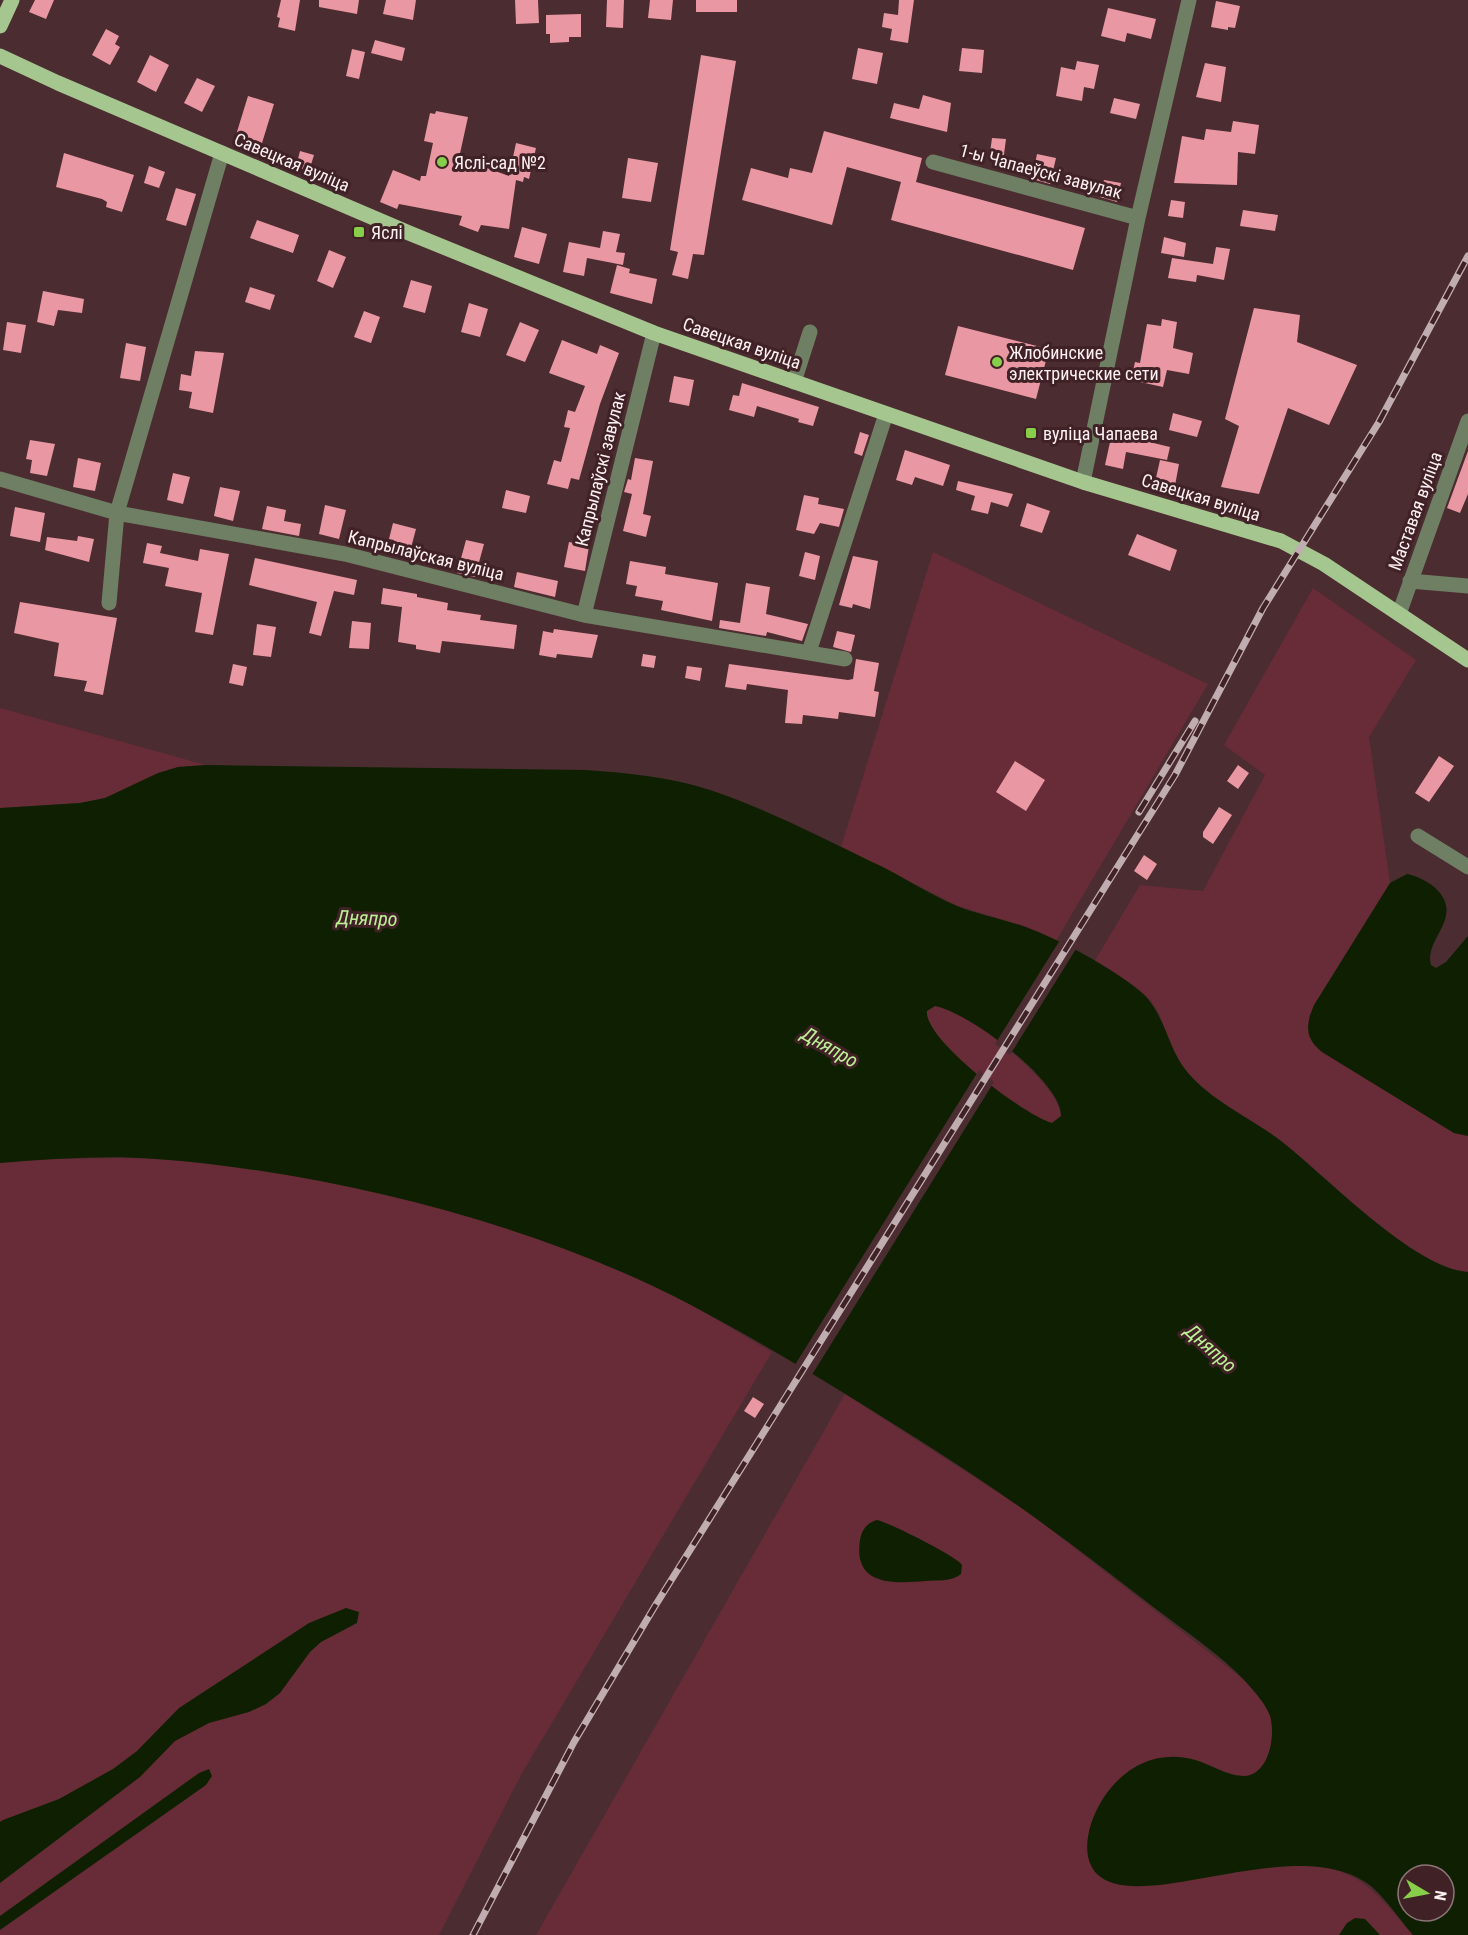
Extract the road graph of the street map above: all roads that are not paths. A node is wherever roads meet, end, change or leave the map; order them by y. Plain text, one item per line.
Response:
1 (12, 0) edge
2 (1189, 0) edge
3 (0, 26) edge
4 (0, 56) edge
5 (222, 153) junction
6 (933, 162) dead end
7 (1138, 218) junction
8 (810, 332) dead end
9 (654, 333) junction
10 (794, 382) junction
11 (886, 414) junction
12 (1468, 421) edge
13 (0, 479) edge
14 (1083, 483) junction
15 (117, 513) junction
16 (1410, 581) junction
17 (1468, 586) edge
18 (109, 603) dead end
19 (1400, 614) junction
20 (584, 615) junction
21 (809, 652) junction
22 (845, 659) dead end
23 (1468, 660) edge
24 (1419, 836) dead end
25 (1468, 867) edge

1 - 3 main road
2 - 7 street
4 - 5 main road, Савецкая вуліца
5 - 9 main road, Савецкая вуліца
5 - 15 street
6 - 7 street, 1-ы Чапаеўскі завулак
7 - 14 street
8 - 10 street
9 - 10 main road, Савецкая вуліца
9 - 20 street, Капрылаўскі завулак
10 - 11 main road, Савецкая вуліца
11 - 14 main road, Савецкая вуліца
11 - 21 street
12 - 16 street, Маставая вуліца
13 - 15 street, Капрылаўская вуліца
14 - 19 main road, Савецкая вуліца
15 - 18 street
15 - 20 street, Капрылаўская вуліца
16 - 17 street
16 - 19 street, Маставая вуліца
19 - 23 main road, Савецкая вуліца
20 - 21 street, Капрылаўская вуліца
21 - 22 street, Капрылаўская вуліца
24 - 25 street

